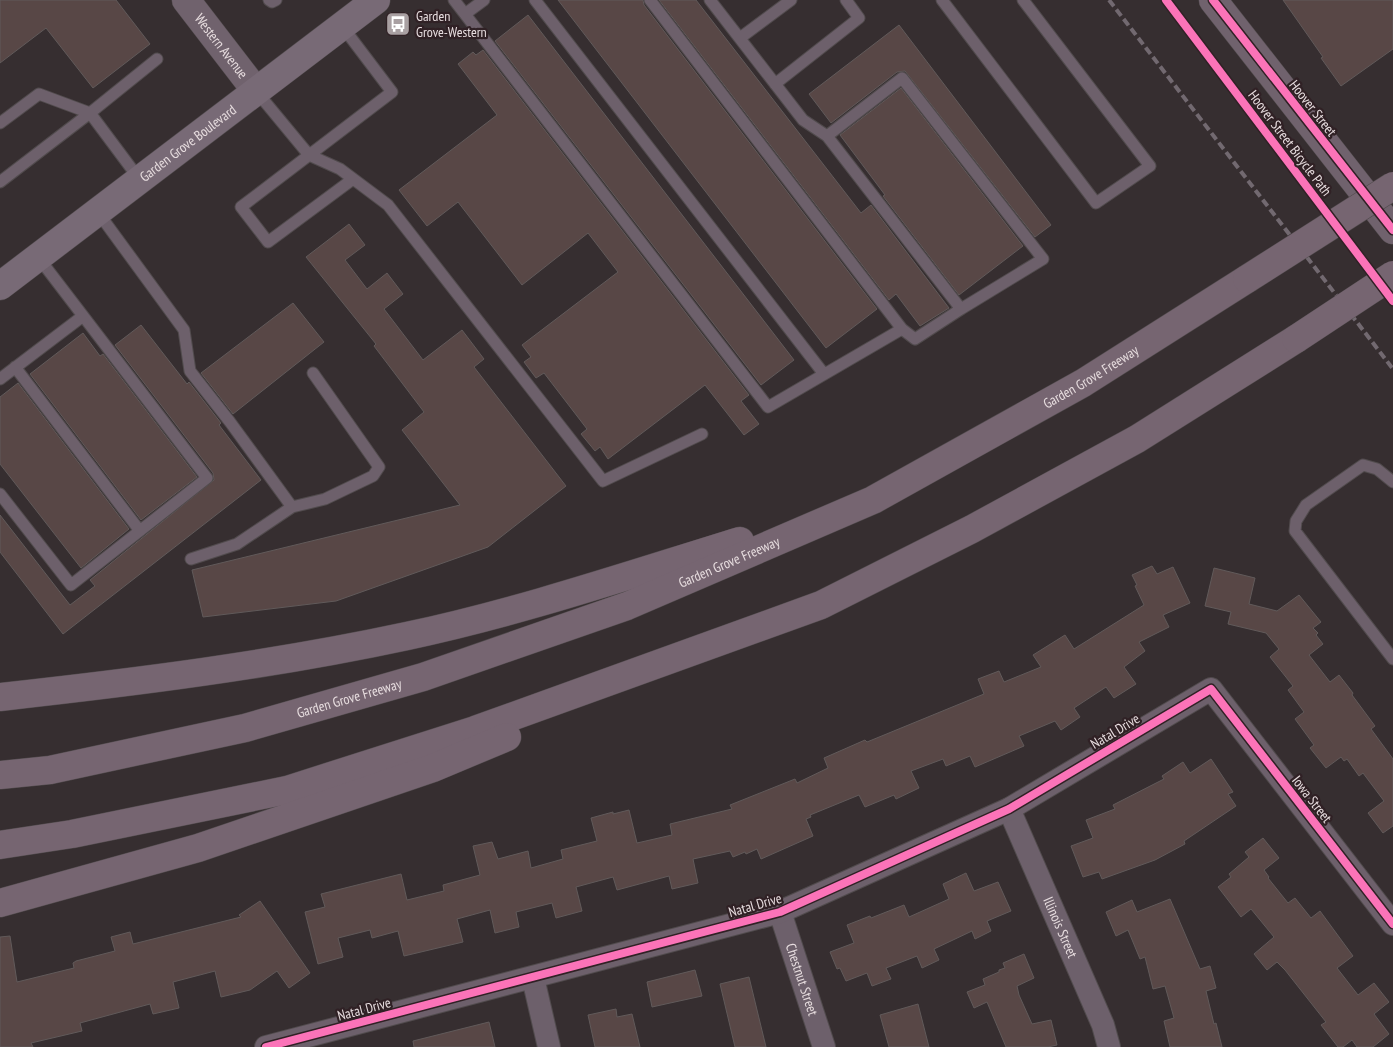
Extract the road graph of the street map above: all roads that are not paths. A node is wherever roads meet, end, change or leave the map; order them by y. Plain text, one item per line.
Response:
1 (186, 0) edge
2 (269, 0) edge
3 (276, 0) edge
4 (454, 0) edge
5 (484, 0) edge
6 (536, 0) edge
7 (650, 0) edge
8 (710, 0) edge
9 (791, 0) edge
10 (846, 0) edge
11 (942, 0) edge
12 (1023, 0) edge
13 (1212, 0) edge
14 (373, 1) edge
15 (465, 14) junction
16 (342, 26) junction
17 (740, 38) junction
18 (157, 59) dead end
19 (775, 84) junction
20 (256, 91) junction
21 (90, 113) junction
22 (0, 123) edge
23 (827, 136) junction
24 (309, 155) junction
25 (353, 179) junction
26 (140, 180) junction
27 (0, 182) edge
28 (1393, 186) edge
29 (97, 212) junction
30 (1393, 230) edge
31 (38, 257) junction
32 (1393, 275) edge
33 (0, 286) edge
34 (961, 309) junction
35 (83, 316) junction
36 (902, 328) junction
37 (16, 367) junction
38 (313, 373) dead end
39 (824, 374) junction
40 (0, 379) edge
41 (702, 434) dead end
42 (1393, 482) edge
43 (0, 494) edge
44 (872, 500) junction
45 (292, 507) junction
46 (140, 530) junction
47 (191, 559) dead end
48 (822, 605) junction
49 (1393, 659) edge
50 (1211, 689) joint
51 (0, 697) edge
52 (0, 775) edge
53 (1010, 809) junction
54 (0, 845) edge
55 (0, 903) edge
56 (780, 912) junction
57 (1393, 924) edge
58 (533, 978) junction
59 (269, 1047) edge
60 (549, 1047) edge
61 (824, 1047) edge
62 (1109, 1047) edge

1 - 20 street, Western Avenue
2 - 3 lane
4 - 15 lane
5 - 15 lane
6 - 39 lane
7 - 36 lane
8 - 17 lane
9 - 17 lane
10 - 19 lane
11 - 12 lane
13 - 30 street, Hoover Street
14 - 16 main road, Garden Grove Boulevard
15 - 39 lane
16 - 20 main road, Garden Grove Boulevard
16 - 24 lane
17 - 19 lane
18 - 21 lane
19 - 23 lane
20 - 24 lane
20 - 26 main road, Garden Grove Boulevard
21 - 22 lane
21 - 26 lane
21 - 27 lane
23 - 34 lane
23 - 34 lane
24 - 25 lane
24 - 25 lane
25 - 41 lane
26 - 29 main road, Garden Grove Boulevard
28 - 44 highway, Garden Grove Freeway, bridge
29 - 31 main road, Garden Grove Boulevard
29 - 45 lane
31 - 33 main road, Garden Grove Boulevard
31 - 35 lane
32 - 48 highway, bridge
34 - 36 lane
35 - 37 lane
35 - 46 lane
36 - 39 lane
37 - 40 lane
37 - 46 lane
38 - 45 lane
42 - 49 lane
43 - 46 lane
44 - 51 highway
44 - 52 highway, Garden Grove Freeway
45 - 47 lane
48 - 54 highway
48 - 55 highway
50 - 53 street, Natal Drive
50 - 57 street, Iowa Street
53 - 56 street, Natal Drive
53 - 62 street, Illinois Street
56 - 58 street, Natal Drive
56 - 61 street, Chestnut Street
58 - 59 street, Natal Drive
58 - 60 street

